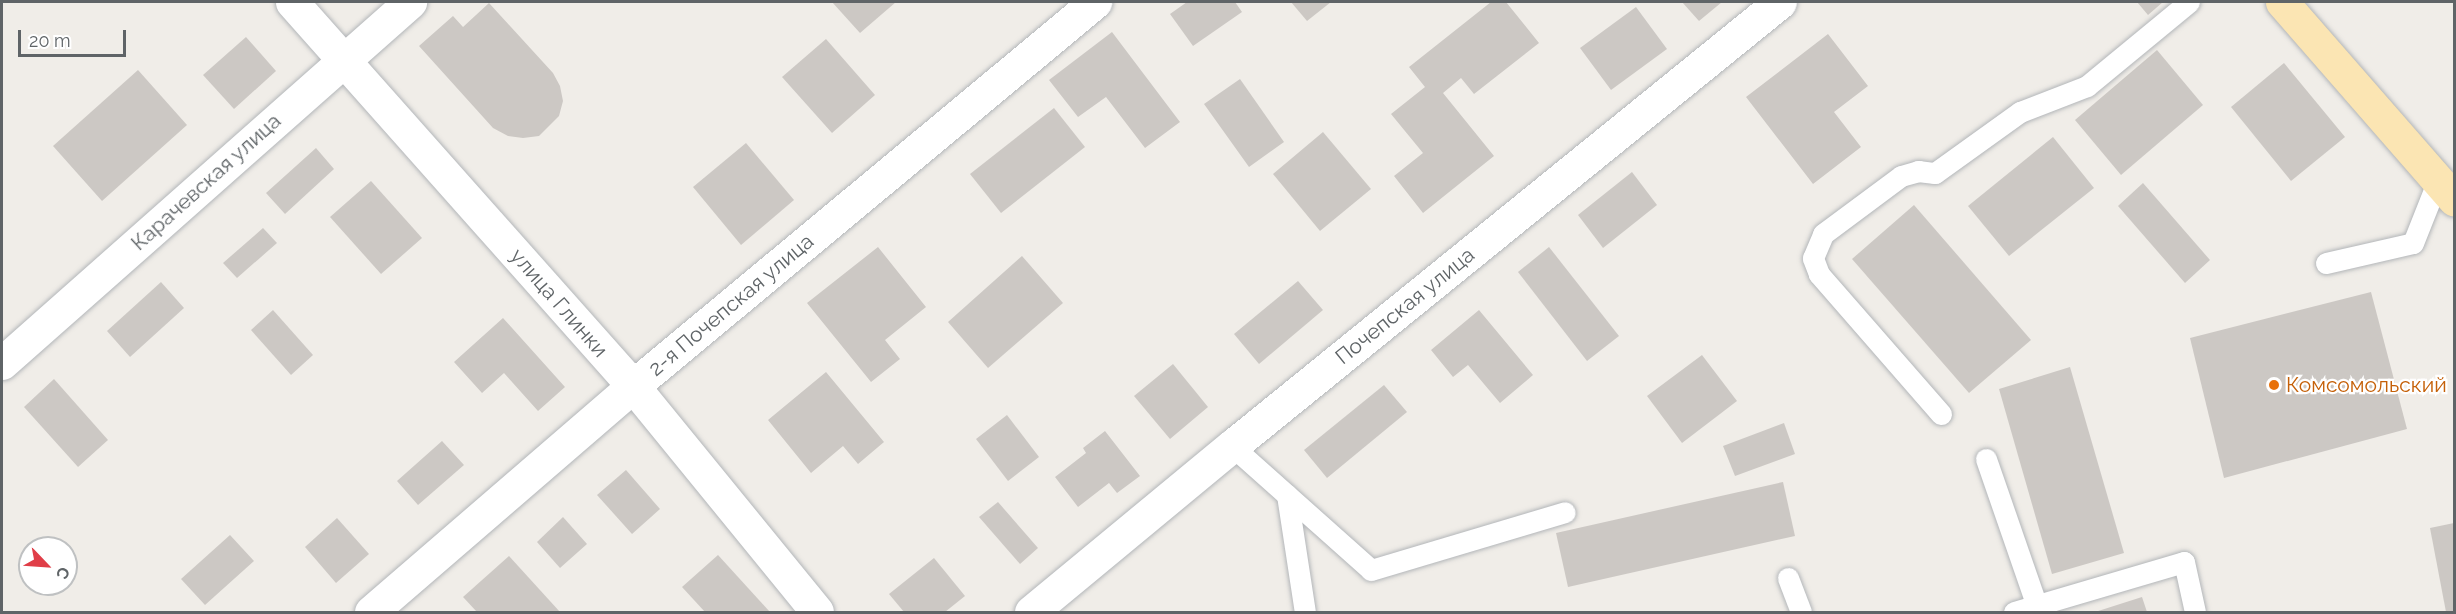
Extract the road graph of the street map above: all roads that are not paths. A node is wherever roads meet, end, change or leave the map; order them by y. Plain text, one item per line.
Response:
1 (292, 2) edge
2 (410, 2) edge
3 (1095, 2) edge
4 (1780, 2) edge
5 (2189, 2) edge
6 (2282, 2) edge
7 (344, 59) junction
8 (2446, 190) edge
9 (2326, 263) dead end
10 (2, 363) edge
11 (633, 386) junction
12 (1941, 414) dead end
13 (1232, 446) junction
14 (1986, 459) dead end
15 (1287, 495) junction
16 (1565, 512) dead end
17 (1788, 578) dead end
18 (2037, 606) junction
19 (371, 612) edge
20 (817, 612) edge
21 (1031, 612) edge
22 (1305, 612) edge
23 (1799, 612) edge
24 (2014, 612) edge
25 (2195, 612) edge

1 - 7 street, улица Глинки
2 - 7 street, Карачевская улица
3 - 11 street, 2-я Почепская улица
4 - 13 street, Почепская улица
5 - 12 lane
6 - 8 main road
7 - 10 street, Карачевская улица
7 - 11 street, улица Глинки
8 - 9 lane
11 - 19 street, 2-я Почепская улица
11 - 20 street, улица Глинки
13 - 15 lane
13 - 21 street, Почепская улица
14 - 18 lane
15 - 16 lane
15 - 22 lane
17 - 23 lane
18 - 24 lane
18 - 25 lane

